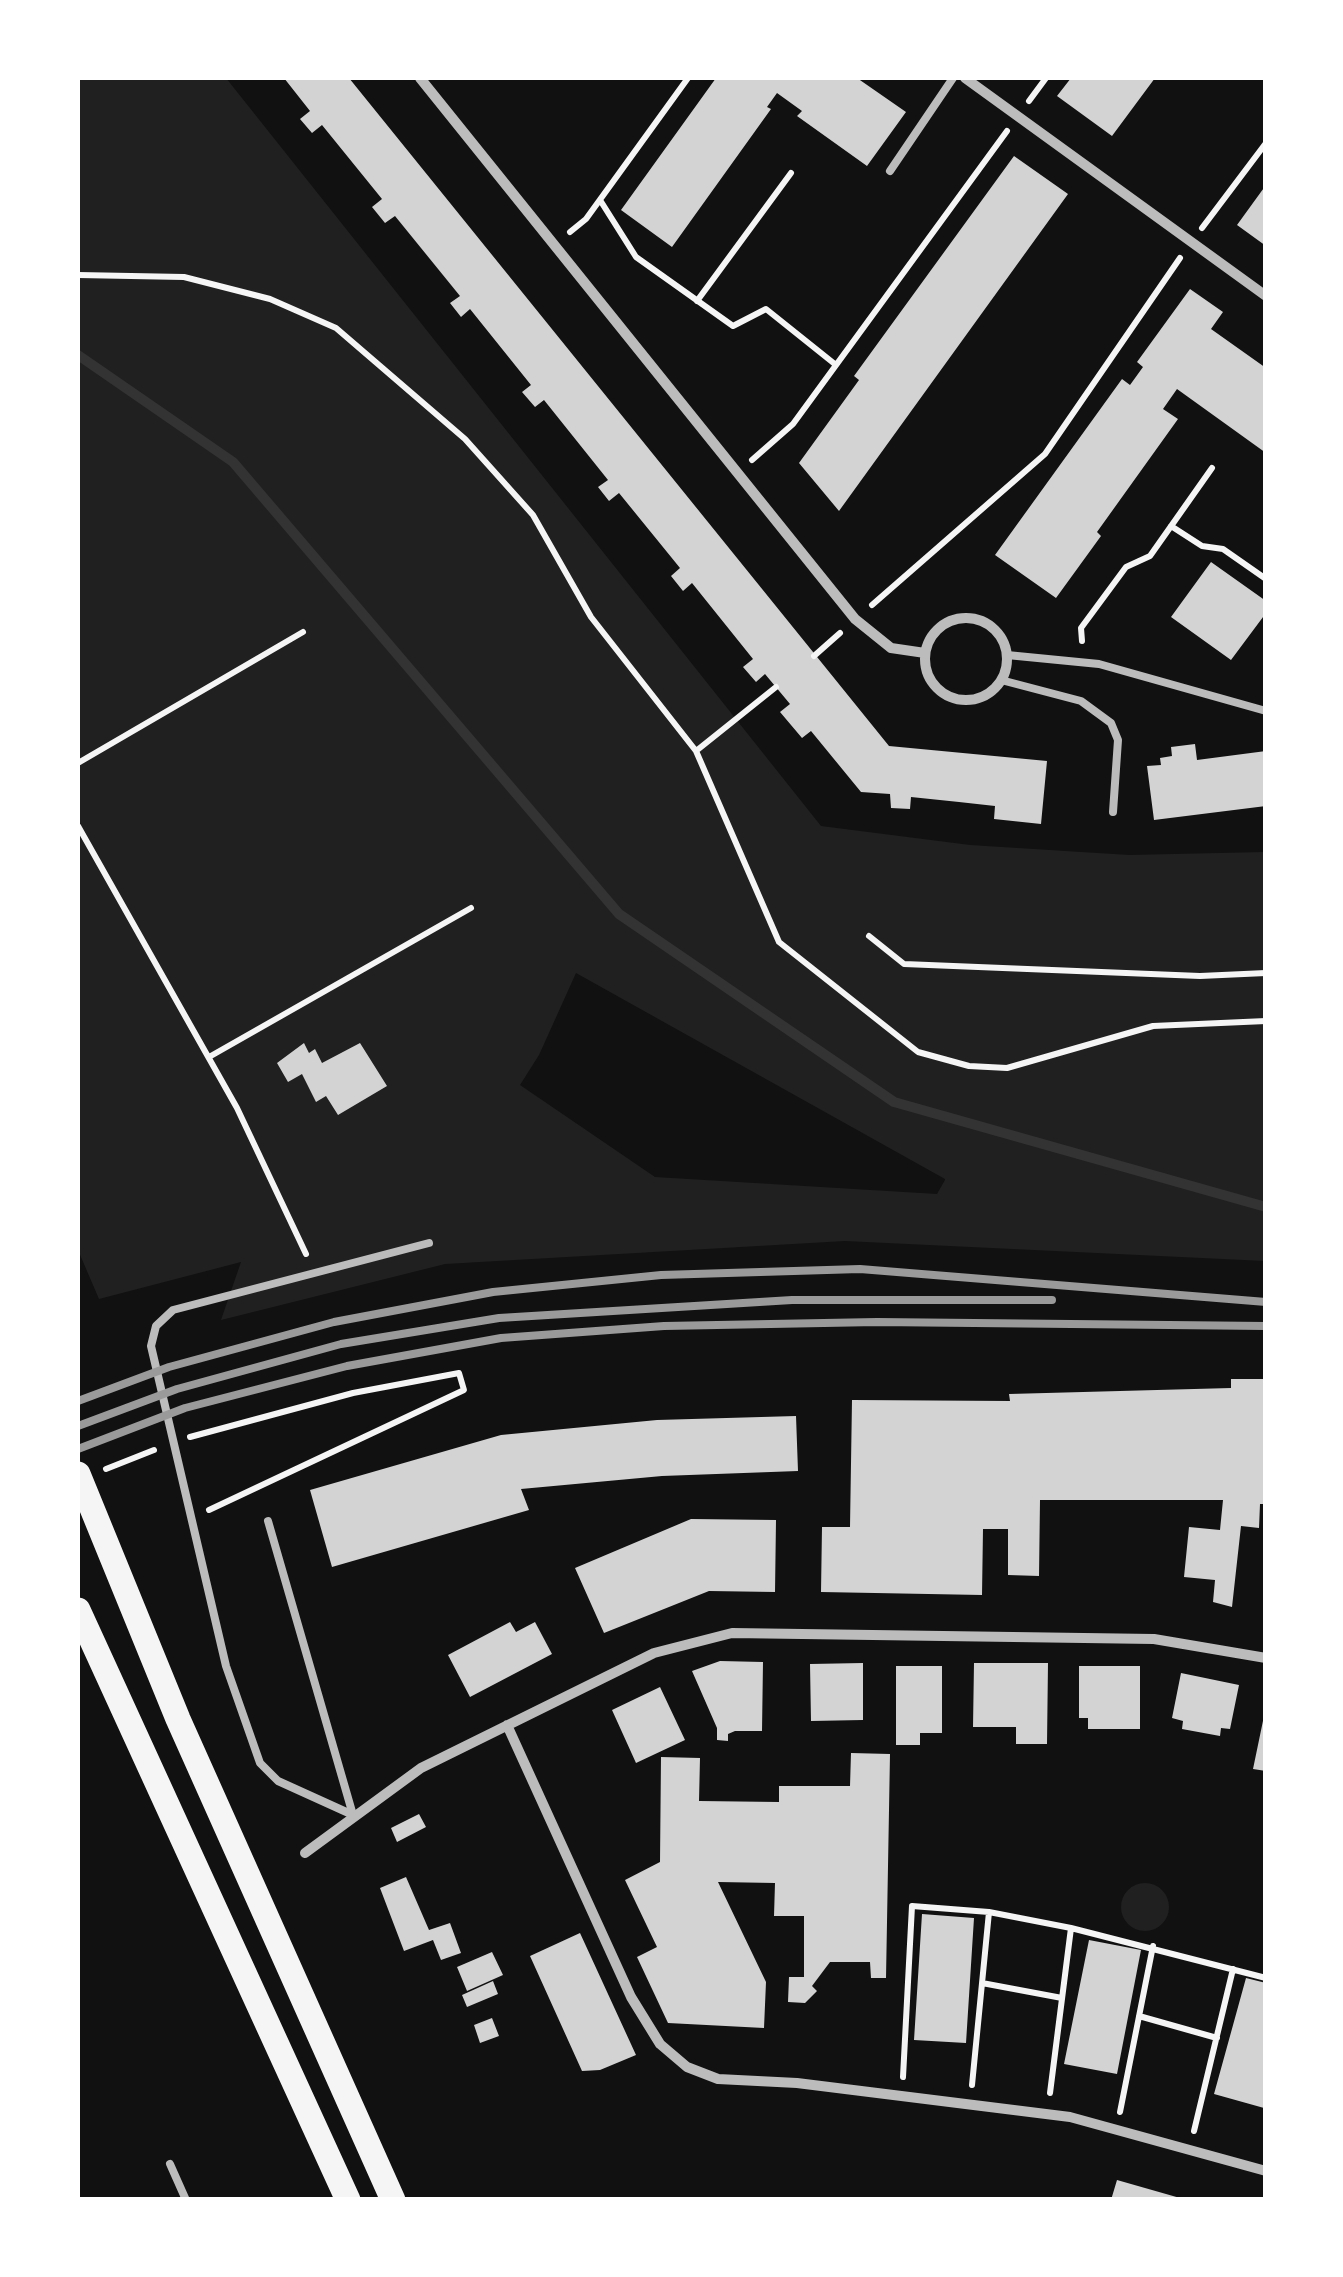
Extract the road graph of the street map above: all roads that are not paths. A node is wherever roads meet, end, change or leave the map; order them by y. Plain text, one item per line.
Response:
1 (420, 78) edge
2 (953, 78) edge
3 (965, 78) edge
4 (890, 171) dead end
5 (1266, 296) edge
6 (925, 653) junction
7 (1007, 655) junction
8 (1001, 680) junction
9 (1266, 710) edge
10 (1113, 812) dead end
11 (428, 1243) dead end
12 (86, 1474) edge
13 (268, 1521) dead end
14 (78, 1610) edge
15 (1266, 1658) edge
16 (507, 1725) junction
17 (352, 1815) junction
18 (305, 1853) dead end
19 (170, 2164) dead end
20 (1266, 2172) edge
21 (186, 2200) edge
22 (348, 2200) edge
23 (392, 2200) edge

1 - 6 street
2 - 4 lane
3 - 5 street
6 - 7 street
6 - 8 street
7 - 8 street
7 - 9 lane
8 - 10 lane
11 - 17 lane
12 - 23 main road
13 - 17 lane
14 - 22 main road
15 - 16 street
16 - 17 street
16 - 20 street
17 - 18 street
19 - 21 lane

